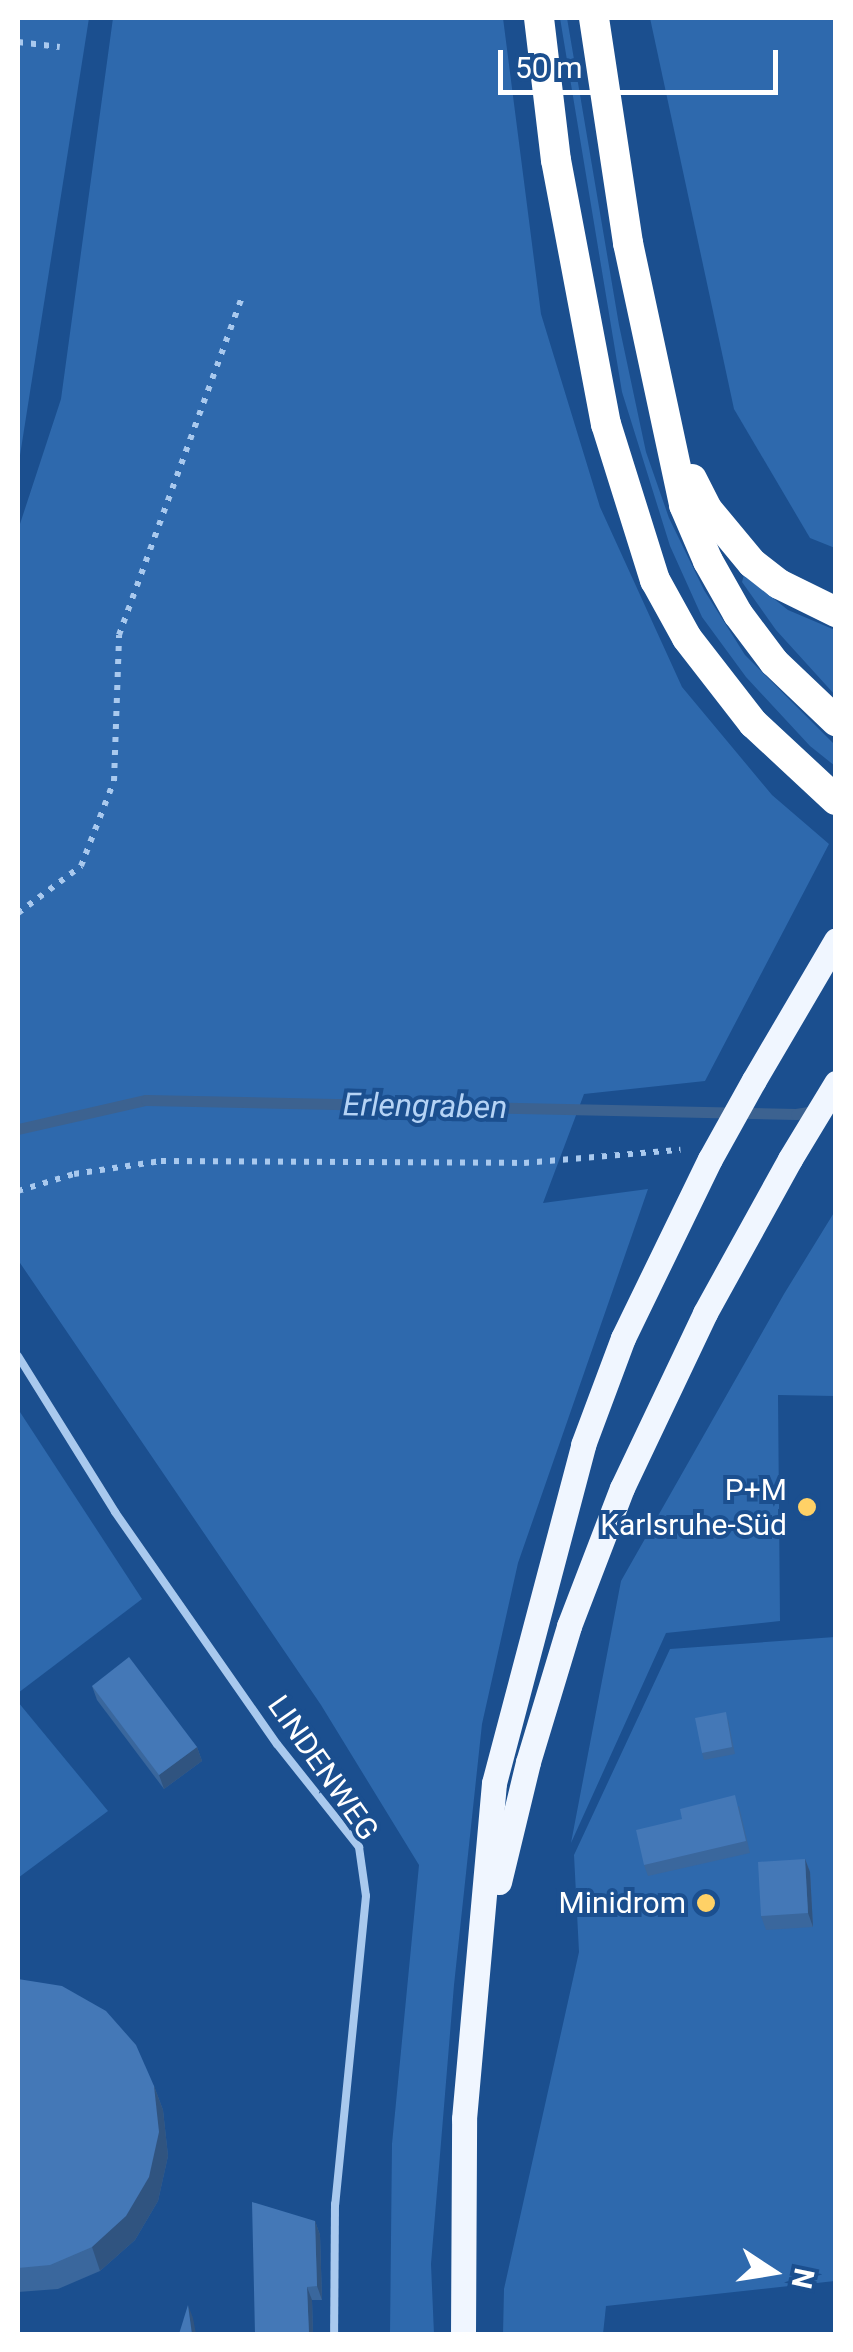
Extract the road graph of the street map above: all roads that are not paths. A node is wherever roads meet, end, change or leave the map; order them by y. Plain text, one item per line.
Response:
1 (539, 18) edge
2 (594, 18) edge
3 (664, 423) junction
4 (836, 612) edge
5 (836, 721) edge
6 (836, 800) edge
7 (836, 940) edge
8 (836, 1083) edge
9 (18, 1356) edge
10 (480, 1959) junction
11 (334, 2334) edge
12 (462, 2334) edge

1 - 6 highway
2 - 3 highway
3 - 4 highway
3 - 5 highway
7 - 10 main road, bridge
8 - 10 main road, bridge
9 - 11 lane, LINDENWEG
10 - 12 main road

